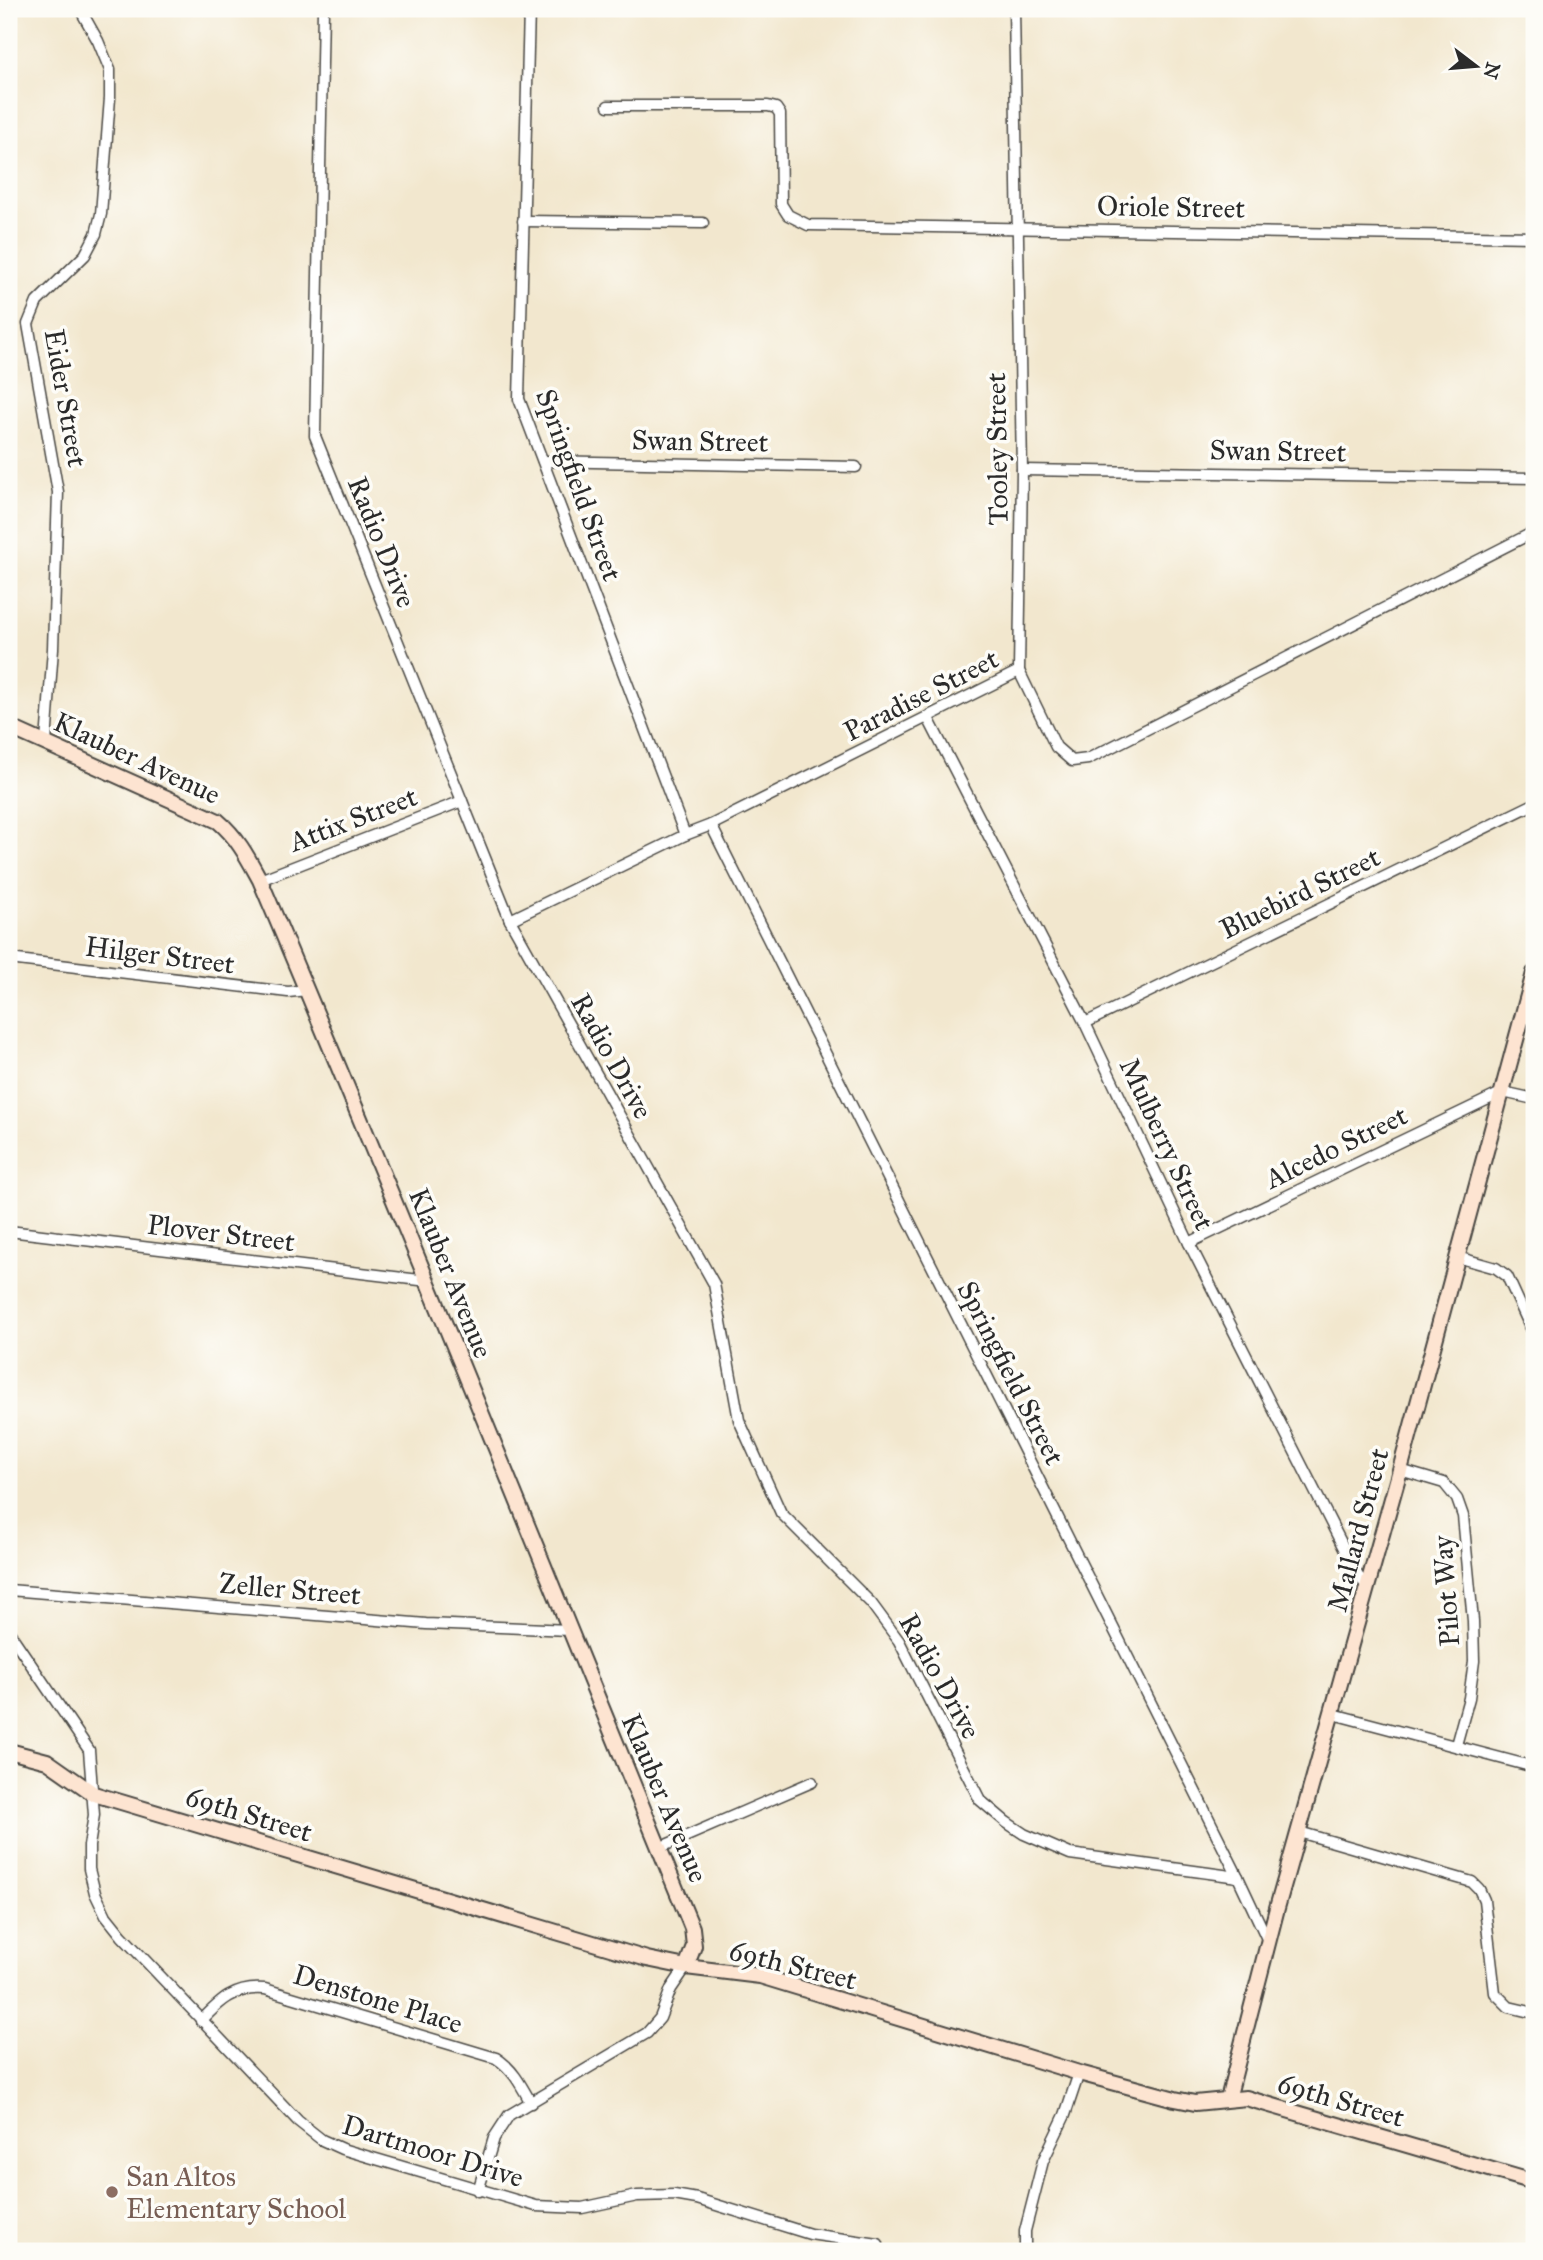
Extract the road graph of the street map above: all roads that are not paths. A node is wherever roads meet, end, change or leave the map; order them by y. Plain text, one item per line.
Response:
1 (80, 9) edge
2 (323, 9) edge
3 (528, 9) edge
4 (1014, 9) edge
5 (608, 106) dead end
6 (523, 221) junction
7 (704, 223) dead end
8 (1016, 227) junction
9 (1534, 237) edge
10 (543, 461) junction
11 (856, 467) dead end
12 (1021, 470) junction
13 (1534, 478) edge
14 (1534, 532) edge
15 (1019, 671) junction
16 (928, 718) junction
17 (9, 727) edge
18 (46, 742) junction
19 (462, 801) junction
20 (1534, 804) edge
21 (711, 825) junction
22 (685, 835) junction
23 (260, 880) junction
24 (510, 920) junction
25 (9, 959) edge
26 (1534, 974) edge
27 (307, 990) junction
28 (1085, 1023) junction
29 (1503, 1092) junction
30 (1534, 1098) edge
31 (9, 1231) edge
32 (1189, 1243) junction
33 (1457, 1257) junction
34 (428, 1281) junction
35 (1534, 1335) edge
36 (1401, 1470) junction
37 (1368, 1587) junction
38 (9, 1590) edge
39 (569, 1630) junction
40 (9, 1632) edge
41 (1333, 1714) junction
42 (1456, 1745) junction
43 (9, 1751) edge
44 (1534, 1767) edge
45 (812, 1782) dead end
46 (94, 1794) junction
47 (1299, 1832) junction
48 (659, 1848) junction
49 (1238, 1877) junction
50 (1268, 1941) junction
51 (686, 1967) junction
52 (1534, 2013) edge
53 (201, 2021) junction
54 (1079, 2073) junction
55 (1228, 2099) junction
56 (531, 2102) junction
57 (1534, 2182) edge
58 (478, 2191) junction
59 (878, 2244) dead end
60 (1025, 2251) edge

1 - 18 street, Eider Street
2 - 19 street, Radio Drive
3 - 6 street, Springfield Street
4 - 8 street, Tooley Street
5 - 8 street, Oriole Street
6 - 7 street
6 - 10 street, Springfield Street
8 - 9 street, Oriole Street
8 - 12 street, Tooley Street
10 - 11 street, Swan Street
10 - 22 street, Springfield Street
12 - 13 street, Swan Street
12 - 15 street, Tooley Street
14 - 15 street, Paradise Street
15 - 16 street, Paradise Street
16 - 21 street, Paradise Street
16 - 28 street, Mulberry Street
17 - 18 street, Klauber Avenue
18 - 23 street, Klauber Avenue
19 - 23 street, Attix Street
19 - 24 street, Radio Drive
20 - 28 street, Bluebird Street
21 - 22 street, Paradise Street
21 - 49 street, Springfield Street
22 - 24 street, Paradise Street
23 - 27 street, Klauber Avenue
24 - 49 street, Radio Drive
25 - 27 street, Hilger Street
26 - 29 street, Mallard Street
27 - 34 street, Klauber Avenue
28 - 32 street, Mulberry Street
29 - 30 street
29 - 32 street, Alcedo Street
29 - 33 street, Mallard Street
31 - 34 street, Plover Street
32 - 37 street, Mulberry Street
33 - 35 street
33 - 36 street, Mallard Street
34 - 39 street, Klauber Avenue
36 - 37 street, Mallard Street
36 - 42 street, Pilot Way
37 - 41 street, Mallard Street
38 - 39 street, Zeller Street
39 - 48 street, Klauber Avenue
40 - 46 street, Dartmoor Drive
41 - 42 street
41 - 47 street, Mallard Street
42 - 44 street
43 - 46 street, 69th Street
45 - 48 street
46 - 51 street, 69th Street
46 - 53 street, Dartmoor Drive
47 - 50 street, Mallard Street
47 - 52 street
48 - 51 street, Klauber Avenue
49 - 50 street, Springfield Street
50 - 55 street, Mallard Street
51 - 54 street, 69th Street
51 - 56 street
53 - 56 street, Denstone Place
53 - 58 street, Dartmoor Drive
54 - 55 street, 69th Street
54 - 60 street
55 - 57 street, 69th Street
56 - 58 street
58 - 59 street, Dartmoor Drive

